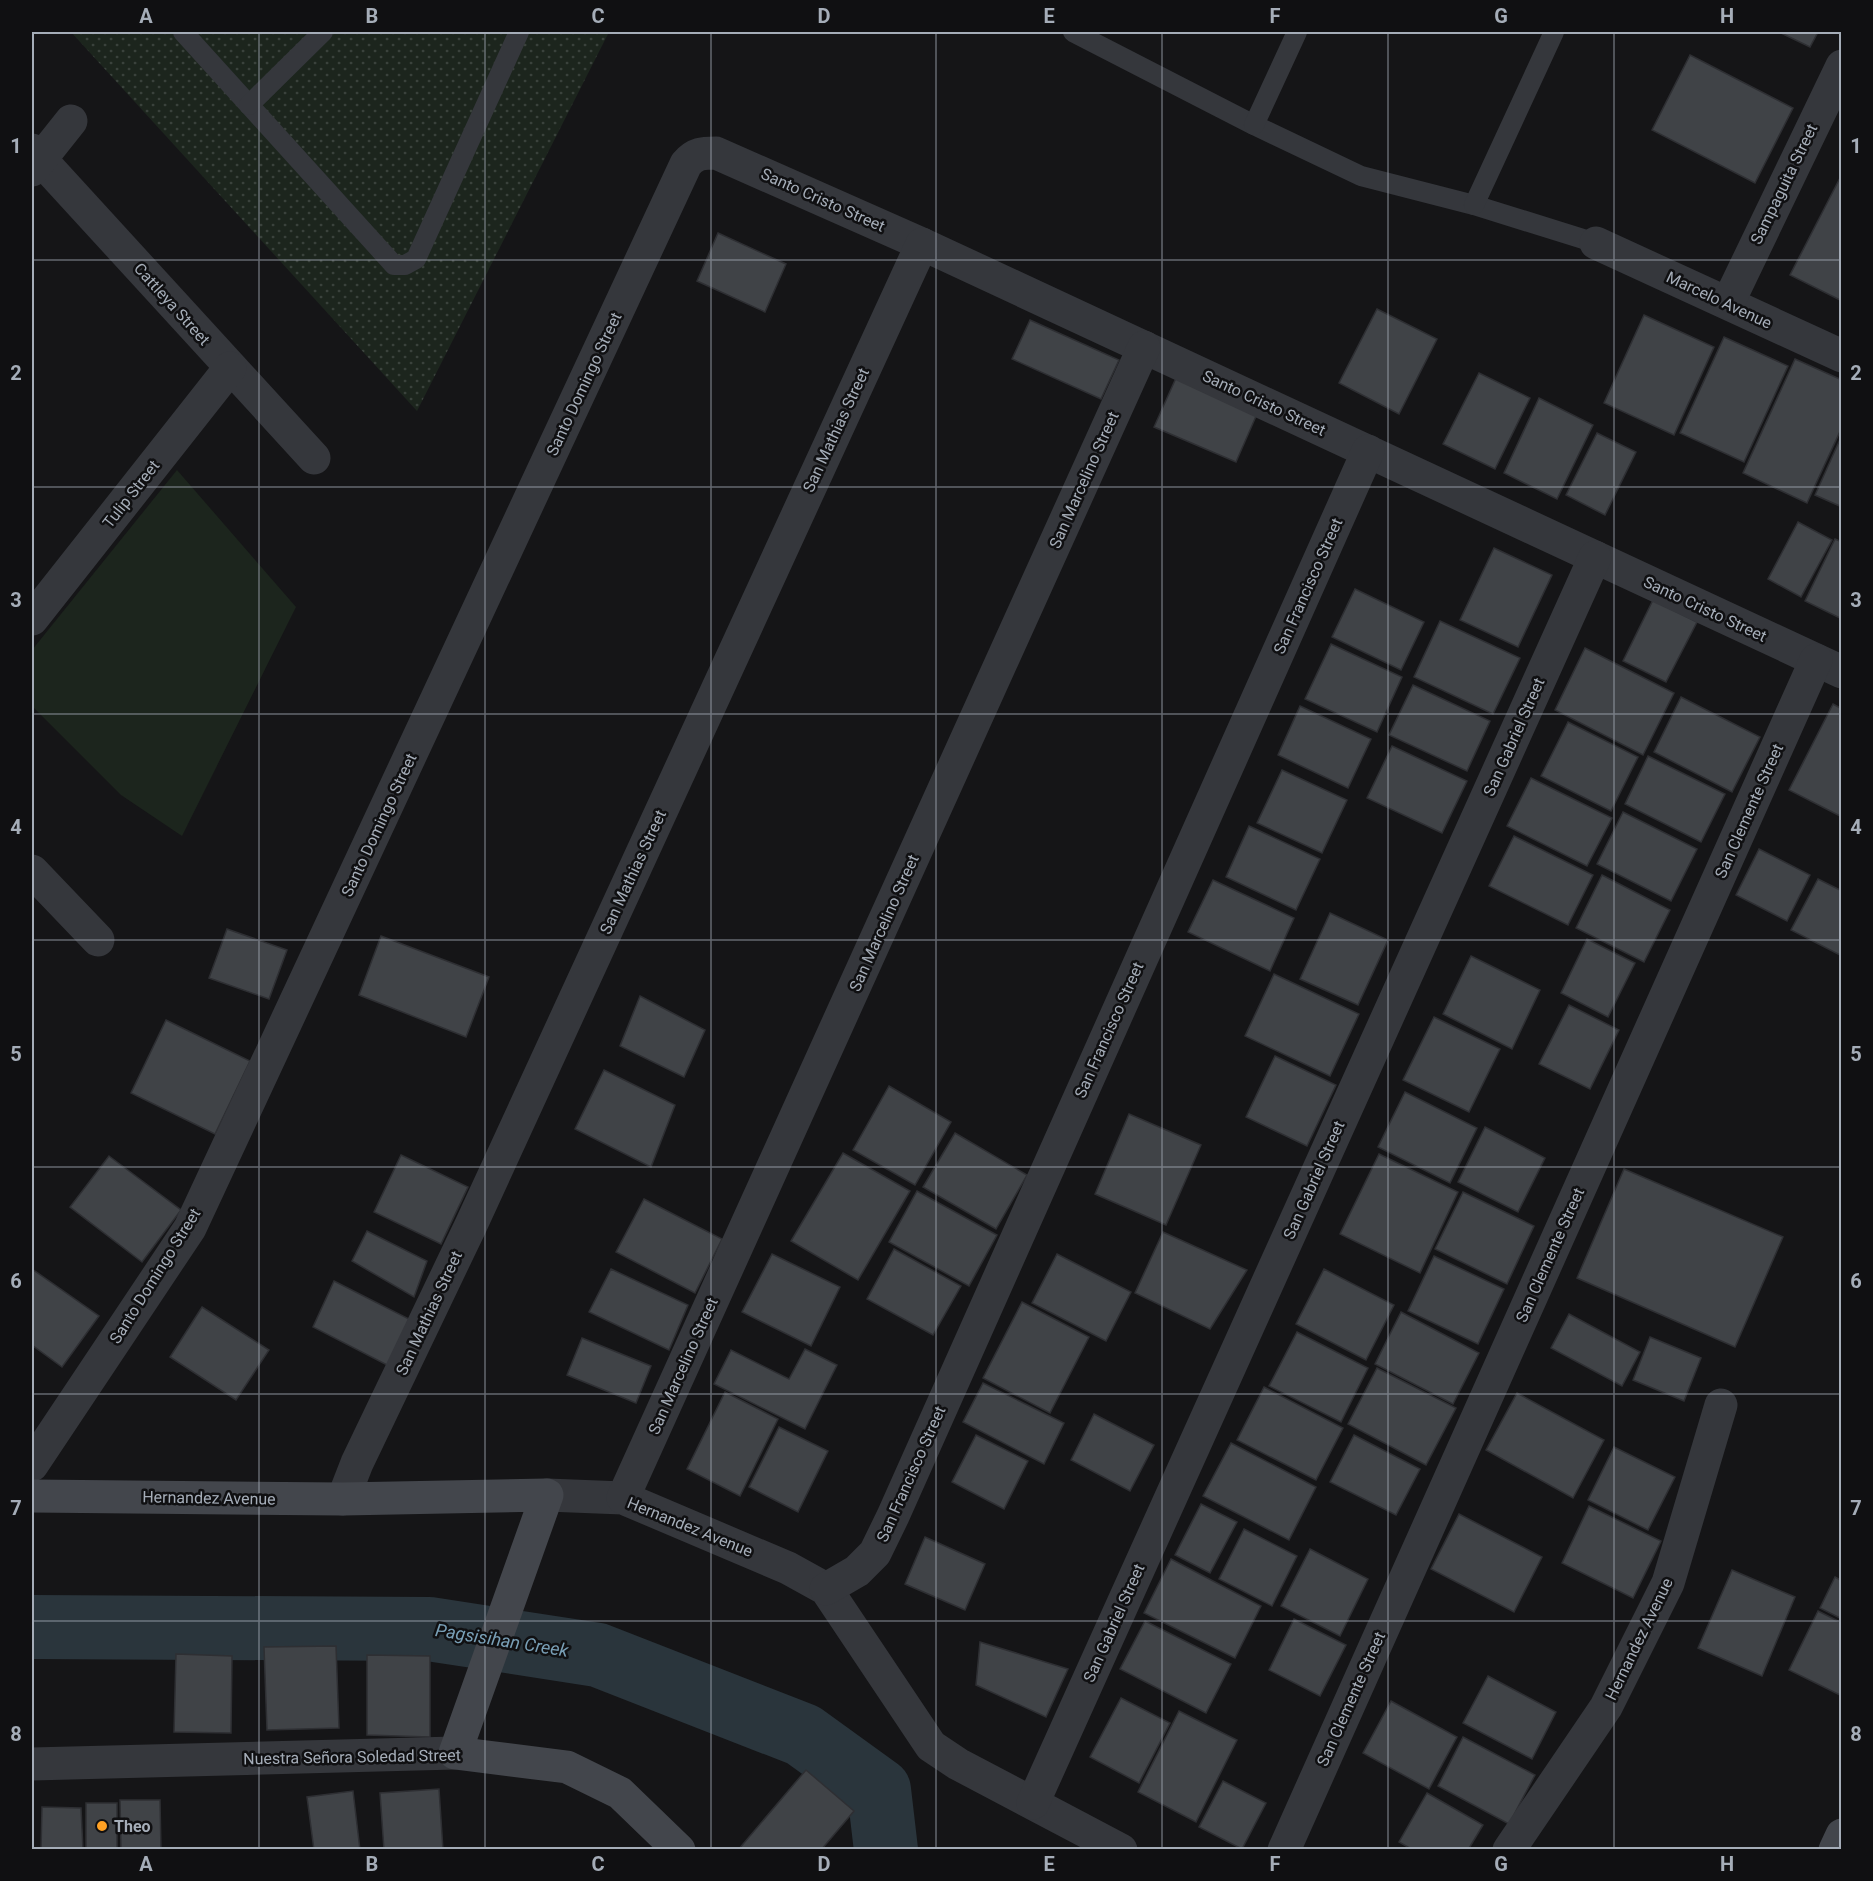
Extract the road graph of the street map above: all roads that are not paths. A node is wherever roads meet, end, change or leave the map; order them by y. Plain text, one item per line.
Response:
1 (183, 32) edge
2 (323, 32) edge
3 (519, 32) edge
4 (1073, 32) edge
5 (1298, 32) edge
6 (1554, 32) edge
7 (1842, 66) edge
8 (249, 105) junction
9 (71, 122) dead end
10 (1254, 125) junction
11 (34, 160) edge
12 (686, 164) joint
13 (1474, 205) junction
14 (1596, 243) joint
15 (922, 244) junction
16 (1728, 303) junction
17 (1144, 347) junction
18 (1842, 356) edge
19 (230, 368) junction
20 (1368, 451) junction
21 (314, 458) dead end
22 (1595, 557) junction
23 (32, 619) edge
24 (1829, 666) edge
25 (32, 871) edge
26 (98, 940) dead end
27 (1721, 1405) dead end
28 (32, 1465) edge
29 (547, 1495) junction
30 (32, 1496) edge
31 (623, 1498) junction
32 (343, 1499) junction
33 (826, 1589) junction
34 (455, 1753) junction
35 (32, 1764) edge
36 (1033, 1803) junction
37 (1842, 1835) edge
38 (679, 1850) edge
39 (1121, 1850) edge
40 (1284, 1850) edge
41 (1509, 1850) edge
42 (1835, 1850) edge

1 - 8 lane
2 - 8 lane
3 - 8 lane
4 - 10 lane
5 - 10 lane
6 - 13 lane
7 - 16 street, Sampaguita Street
9 - 11 street
10 - 13 lane
11 - 19 street, Cattleya Street
12 - 15 street, Santo Cristo Street
12 - 28 street, Santo Domingo Street
13 - 14 lane
14 - 16 street, Marcelo Avenue
15 - 17 street, Santo Cristo Street
15 - 32 street, San Mathias Street
16 - 18 street, Marcelo Avenue
17 - 20 street, Santo Cristo Street
17 - 31 street, San Marcelino Street
19 - 21 street, Cattleya Street
19 - 23 street, Tulip Street
20 - 22 street, Santo Cristo Street
20 - 33 street, San Francisco Street
22 - 24 street, Santo Cristo Street
22 - 36 street, San Gabriel Street
24 - 40 street, San Clemente Street
25 - 26 street
27 - 41 street, Hernandez Avenue
29 - 31 street, Hernandez Avenue
29 - 32 street, Hernandez Avenue
29 - 34 street
30 - 32 street, Hernandez Avenue
31 - 33 street, Hernandez Avenue
33 - 36 street, Hernandez Avenue
34 - 35 street, Nuestra Señora Soledad Street
34 - 38 street, Nuestra Señora Soledad Street
36 - 39 street, Hernandez Avenue
37 - 42 street

